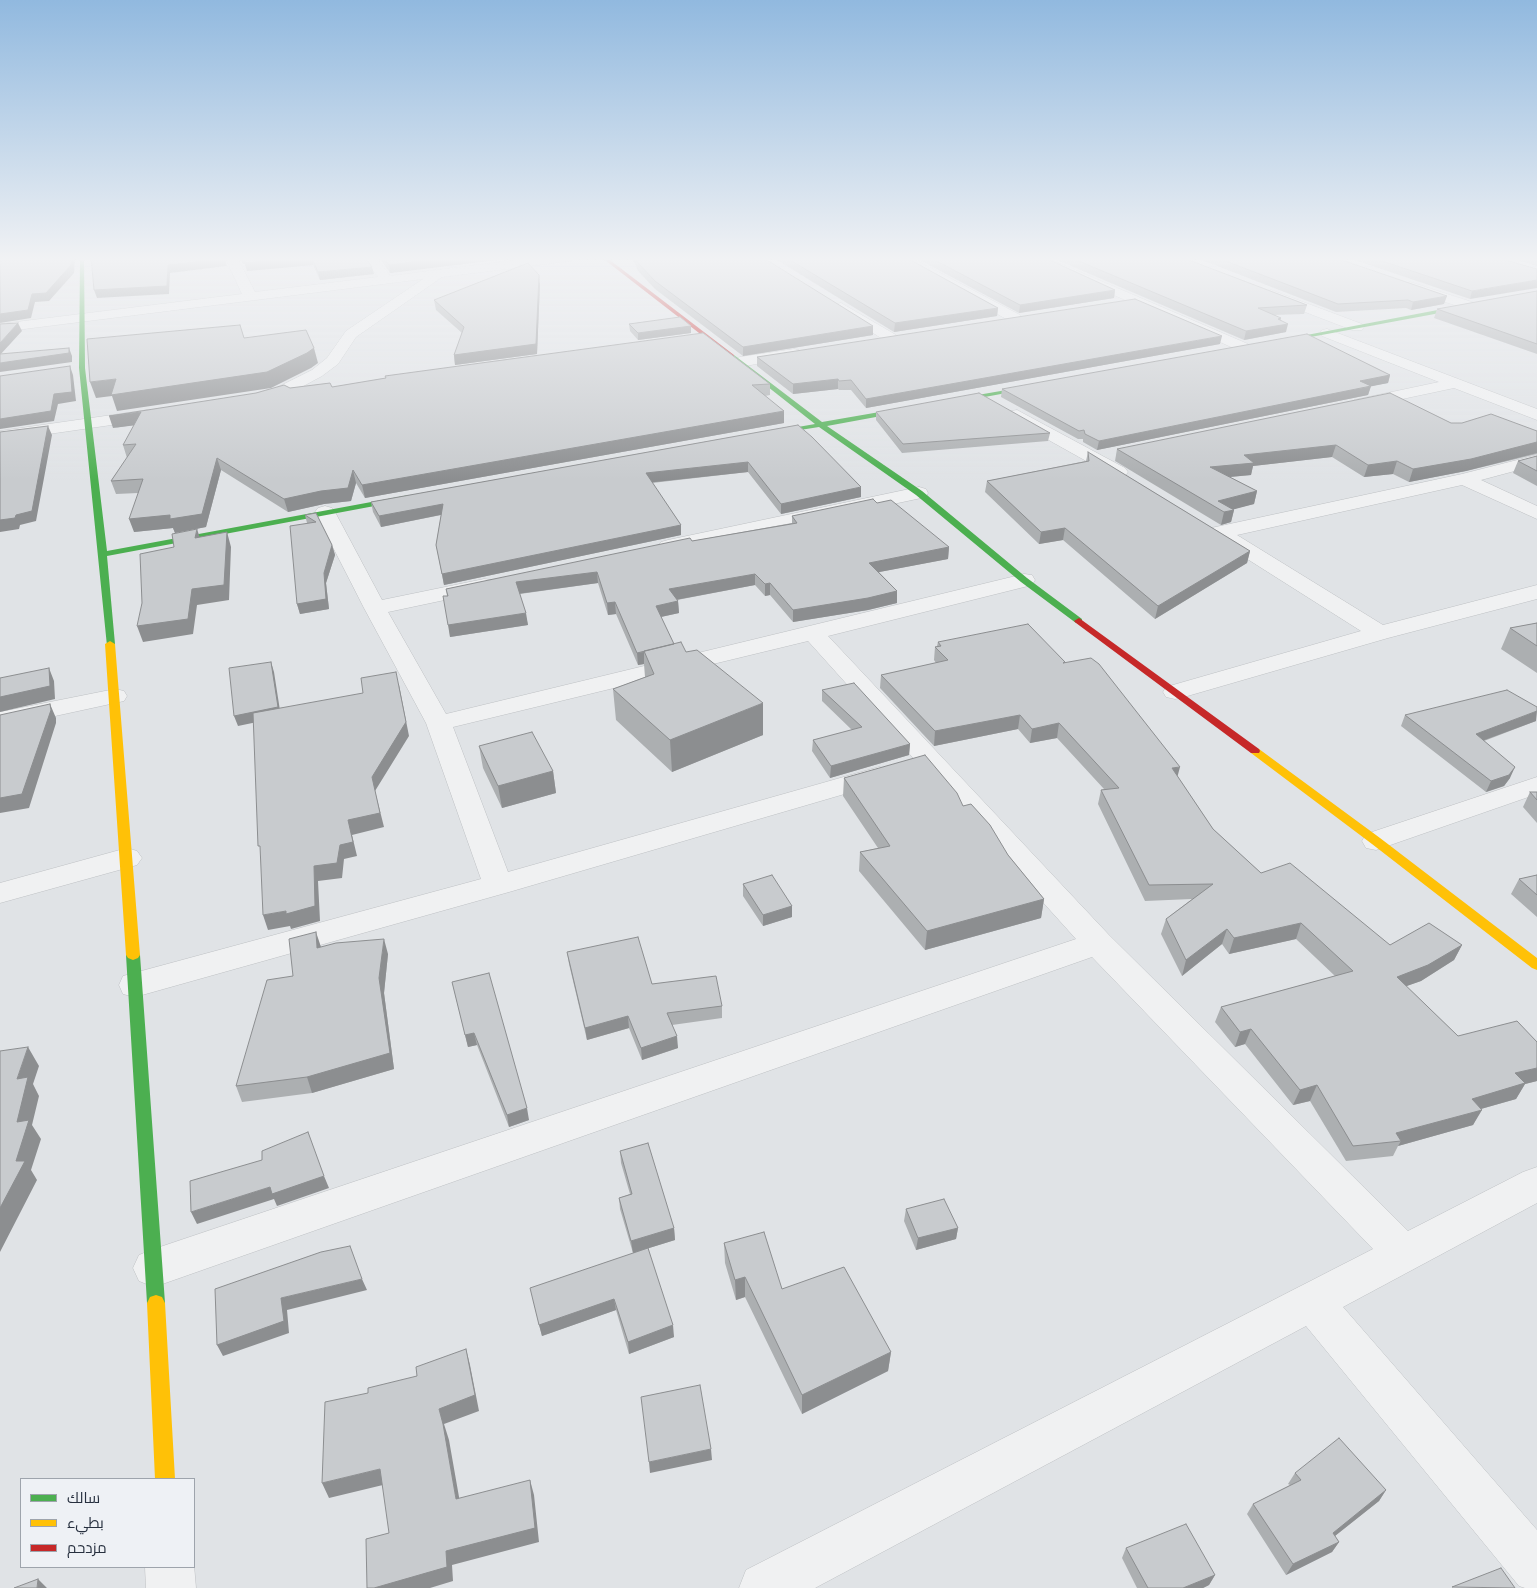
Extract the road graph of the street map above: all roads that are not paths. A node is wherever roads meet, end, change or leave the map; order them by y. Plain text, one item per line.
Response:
1 (81, 331) edge
2 (355, 331) edge
3 (700, 331) edge
4 (885, 331) edge
5 (1214, 331) edge
6 (1332, 331) edge
7 (1327, 332) junction
8 (708, 337) junction
9 (689, 339) edge
10 (872, 341) edge
11 (1252, 346) junction
12 (1223, 351) edge
13 (806, 352) edge
14 (740, 362) junction
15 (82, 368) junction
16 (64, 370) edge
17 (1050, 383) edge
18 (1457, 383) junction
19 (318, 390) edge
20 (982, 395) junction
21 (259, 398) junction
22 (240, 401) edge
23 (1537, 402) edge
24 (1516, 406) junction
25 (1343, 407) edge
26 (164, 412) edge
27 (1537, 415) edge
28 (88, 424) junction
29 (821, 424) junction
30 (0, 436) edge
31 (753, 436) edge
32 (1114, 454) dead end
33 (1094, 458) junction
34 (1537, 460) edge
35 (1464, 479) junction
36 (1136, 483) edge
37 (919, 493) junction
38 (423, 495) edge
39 (326, 512) junction
40 (1537, 513) edge
41 (1204, 523) edge
42 (1220, 534) junction
43 (647, 550) edge
44 (103, 554) junction
45 (1024, 580) junction
46 (502, 581) edge
47 (1537, 592) edge
48 (375, 608) junction
49 (1380, 632) junction
50 (812, 633) junction
51 (1174, 692) junction
52 (114, 696) junction
53 (0, 720) edge
54 (439, 723) junction
55 (928, 760) junction
56 (1537, 784) edge
57 (1376, 841) junction
58 (127, 858) junction
59 (498, 885) junction
60 (0, 893) edge
61 (1098, 943) junction
62 (1537, 965) edge
63 (135, 985) junction
64 (1537, 1184) edge
65 (1403, 1253) junction
66 (154, 1268) junction
67 (1311, 1301) junction
68 (165, 1478) edge
69 (170, 1568) edge
70 (1537, 1568) edge
71 (171, 1588) edge
72 (764, 1588) edge

1 - 15 street
2 - 21 street
3 - 8 street
4 - 10 street
5 - 11 street
6 - 7 street
7 - 11 street
7 - 18 street
8 - 9 street
8 - 14 street
11 - 12 street
13 - 14 street
14 - 29 street
15 - 16 street
15 - 28 street
17 - 20 street
18 - 24 street
18 - 25 street
19 - 21 street
20 - 29 street
20 - 33 street
21 - 22 street
23 - 24 street
24 - 27 street
26 - 28 street
28 - 30 street
28 - 44 street
29 - 31 street
29 - 37 street
32 - 33 street
33 - 36 street
34 - 35 street
35 - 40 street
35 - 42 street
37 - 43 street
37 - 45 street
38 - 39 street
39 - 44 street
39 - 48 street
41 - 42 street
42 - 49 street
44 - 52 street
45 - 50 street
45 - 51 street
46 - 48 street
47 - 49 street
48 - 54 street
49 - 51 street
50 - 54 street
50 - 55 street
51 - 57 street
52 - 53 street
52 - 58 street
54 - 59 street
55 - 59 street
55 - 61 street
56 - 57 street
57 - 62 street
58 - 60 street
58 - 63 street
59 - 63 street
61 - 65 street
61 - 66 street
63 - 66 street
64 - 65 street
65 - 67 street
66 - 68 street
67 - 70 street
67 - 72 street
69 - 71 street

